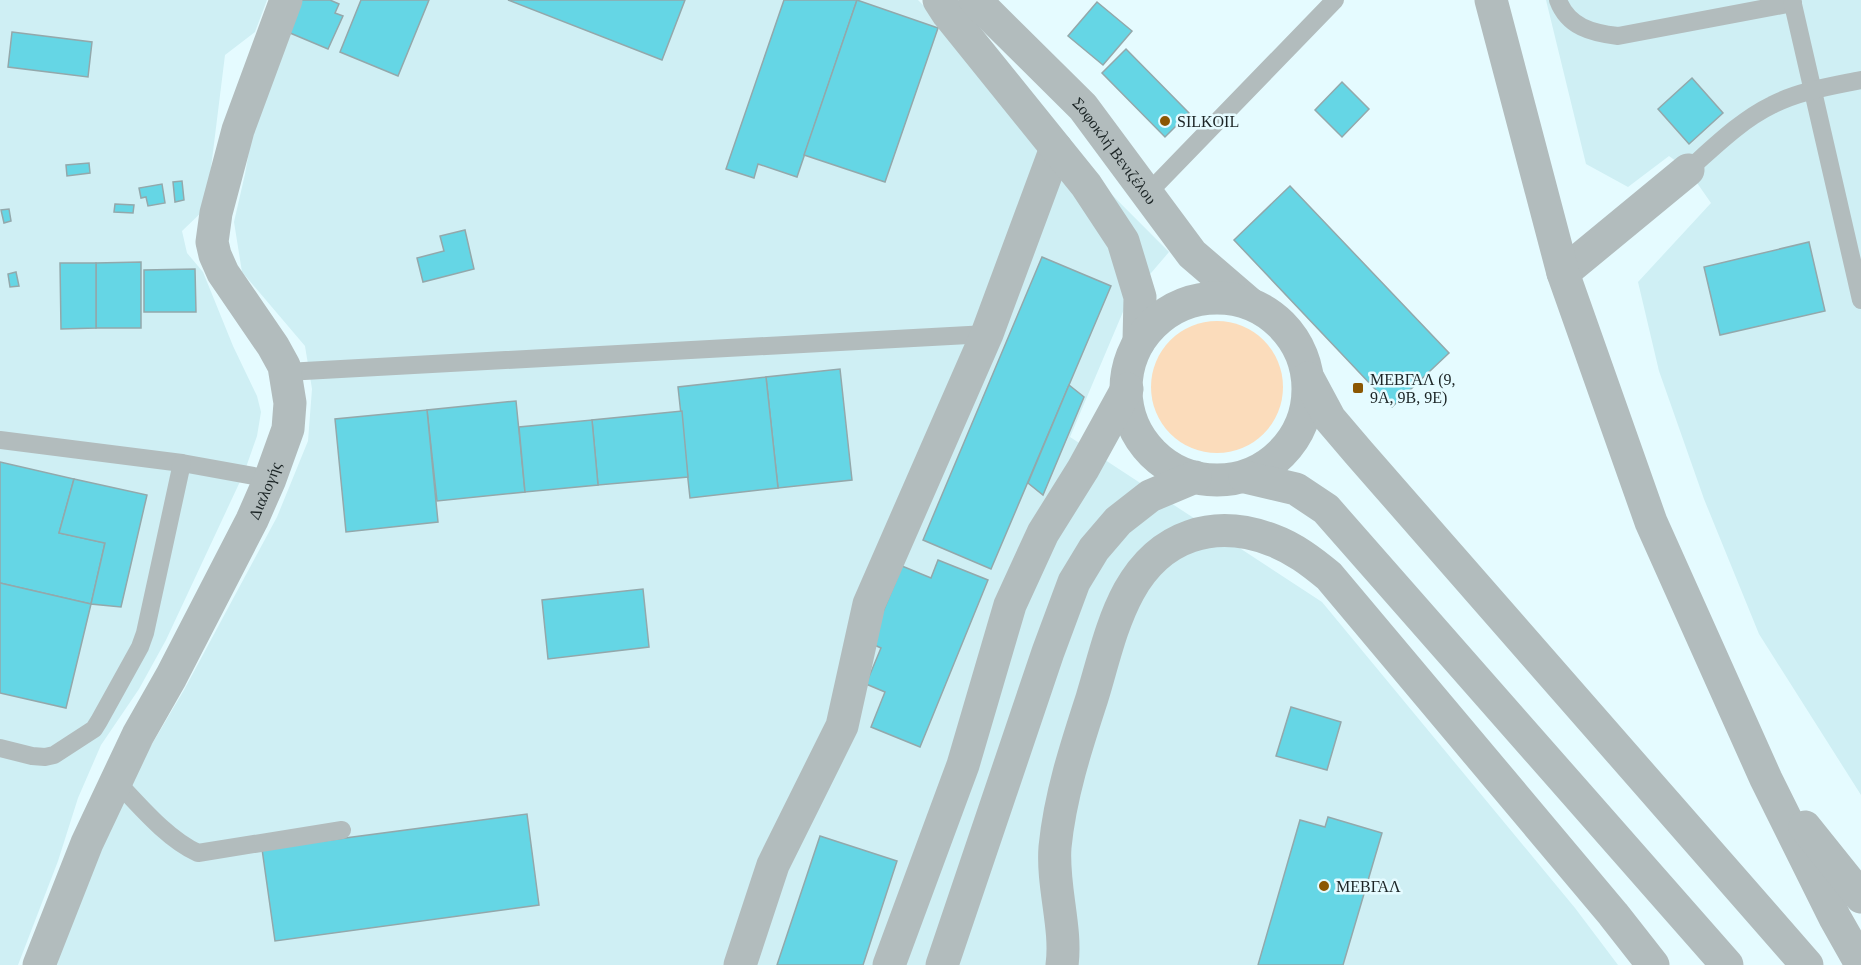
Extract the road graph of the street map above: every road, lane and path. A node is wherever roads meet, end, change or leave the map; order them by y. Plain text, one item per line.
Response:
1 (286, 0) edge
2 (939, 0) edge
3 (975, 0) edge
4 (1335, 0) edge
5 (1491, 0) edge
6 (1558, 0) edge
7 (1792, 2) edge
8 (1861, 80) edge
9 (1812, 90) junction
10 (1056, 148) junction
11 (1688, 170) joint
12 (1147, 194) junction
13 (1563, 273) junction
14 (1861, 300) edge
15 (1251, 304) junction
16 (987, 334) junction
17 (1139, 341) junction
18 (286, 372) junction
19 (1308, 378) junction
20 (1127, 389) junction
21 (0, 440) edge
22 (182, 463) junction
23 (1195, 477) junction
24 (1245, 477) junction
25 (270, 479) junction
26 (0, 747) edge
27 (1766, 779) junction
28 (116, 781) junction
29 (342, 830) dead end
30 (1861, 897) edge
31 (942, 964) edge
32 (1726, 964) edge
33 (1861, 964) edge
34 (39, 965) edge
35 (741, 965) edge
36 (889, 965) edge
37 (1062, 965) edge
38 (1653, 965) edge
39 (1808, 965) edge

1 - 18 street, Διαλογής
2 - 10 street
3 - 12 street, Σοφοκλή Βενιζέλου
4 - 12 lane
5 - 13 street
6 - 7 lane
7 - 9 lane
8 - 9 lane
9 - 11 lane
9 - 14 lane
10 - 16 street
10 - 17 street
11 - 13 street
12 - 15 street, Σοφοκλή Βενιζέλου
13 - 27 street
15 - 17 street
15 - 19 street
16 - 18 lane
16 - 35 street
17 - 20 street
18 - 25 street, Διαλογής
19 - 24 street
19 - 39 street
20 - 23 street
20 - 36 street
21 - 22 lane
22 - 25 lane
22 - 26 lane
23 - 24 street
23 - 31 street
24 - 32 street
25 - 28 street, Διαλογής
27 - 30 street
27 - 33 street
28 - 29 lane
28 - 34 street, Διαλογής
37 - 38 street

